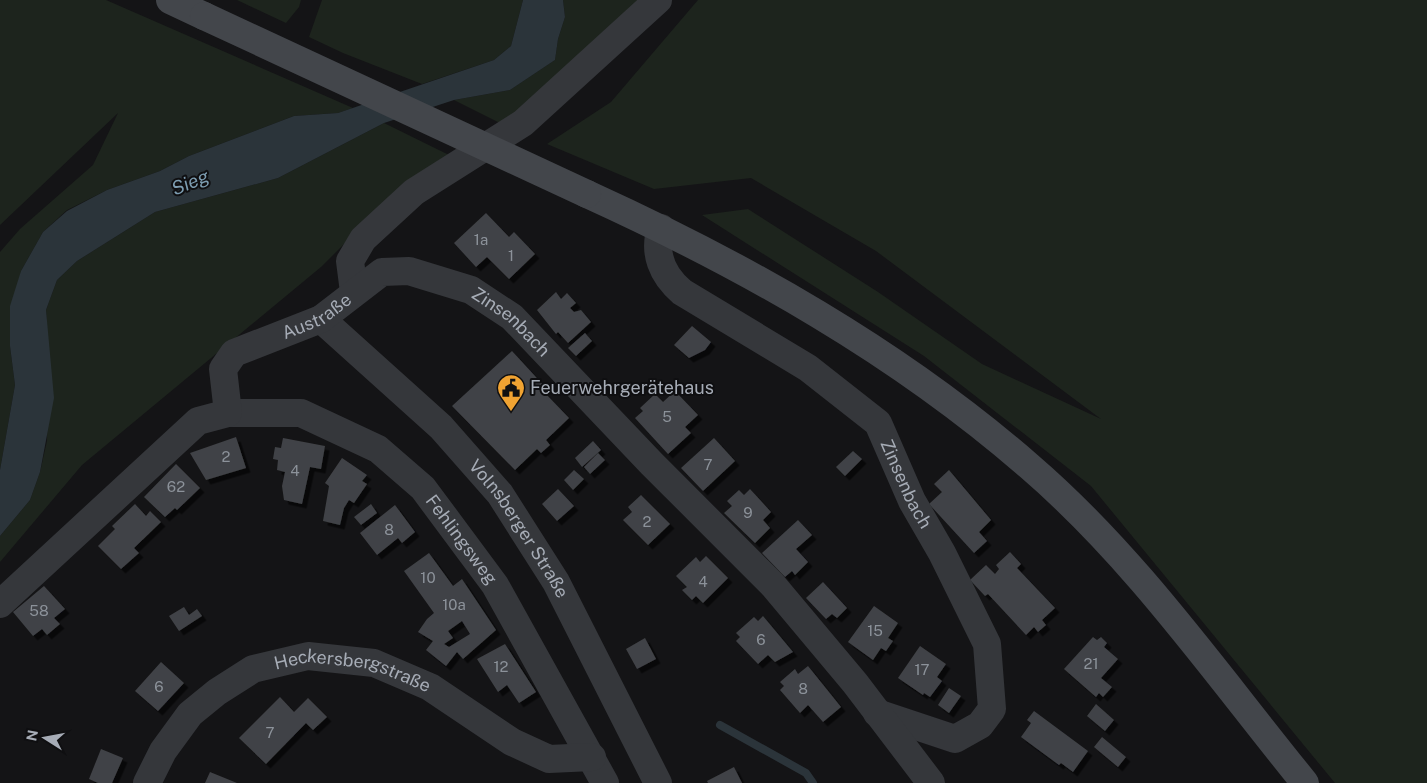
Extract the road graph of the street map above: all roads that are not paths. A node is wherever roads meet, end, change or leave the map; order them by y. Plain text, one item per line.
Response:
1 (170, 0) edge
2 (658, 0) edge
3 (661, 228) junction
4 (354, 292) junction
5 (321, 319) junction
6 (228, 413) junction
7 (0, 604) edge
8 (877, 713) junction
9 (592, 757) junction
10 (147, 783) edge
11 (605, 783) edge
12 (658, 783) edge
13 (931, 783) edge
14 (1305, 783) edge

1 - 3 street, bridge
2 - 4 street, Austraße
3 - 8 street, Zinsenbach
3 - 14 street
4 - 5 street, Austraße
4 - 8 street, Zinsenbach
5 - 6 street, Austraße
5 - 12 street, Volnsberger Straße
6 - 7 street
6 - 9 street, Fehlingsweg
8 - 13 street, Zinsenbach
9 - 10 street, Heckersbergstraße
9 - 11 street, Fehlingsweg

